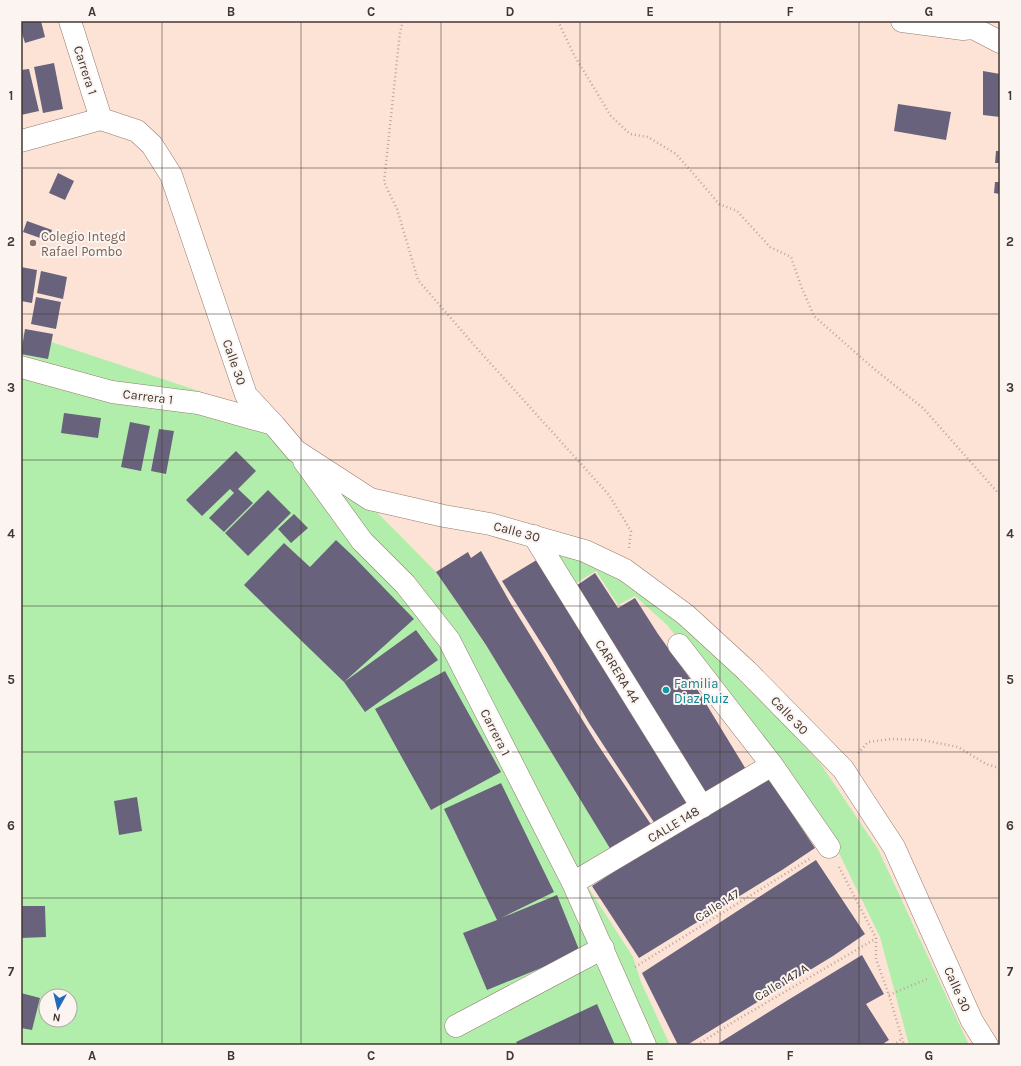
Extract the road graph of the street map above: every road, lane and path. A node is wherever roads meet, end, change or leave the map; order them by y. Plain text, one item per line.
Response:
1 (70, 21) edge
2 (403, 21) edge
3 (558, 21) edge
4 (902, 21) edge
5 (976, 24) edge
6 (1000, 42) edge
7 (101, 119) junction
8 (21, 141) edge
9 (21, 367) edge
10 (274, 425) junction
11 (296, 451) junction
12 (1000, 495) edge
13 (534, 536) junction
14 (625, 570) junction
15 (679, 645) dead end
16 (772, 765) junction
17 (1000, 768) edge
18 (843, 769) junction
19 (702, 807) junction
20 (829, 847) junction
21 (573, 883) junction
22 (876, 938) junction
23 (603, 948) junction
24 (615, 977) junction
25 (931, 977) dead end
26 (890, 995) junction
27 (456, 1026) dead end
28 (902, 1039) junction
29 (645, 1045) edge
30 (697, 1045) edge
31 (893, 1045) edge
32 (904, 1045) edge
33 (987, 1045) edge

1 - 7 street, Carrera 1
2 - 14 path
3 - 12 path
4 - 5 street
5 - 6 street
7 - 8 street
7 - 10 street, Calle 30
9 - 10 street, Carrera 1
10 - 11 street, Calle 30
11 - 13 street, Calle 30
11 - 21 street, Carrera 1
13 - 14 street, Calle 30
13 - 19 street, CARRERA 44
14 - 18 street, Calle 30
15 - 16 street
16 - 19 street, CALLE 148
16 - 20 street
17 - 18 path
18 - 33 street, Calle 30
19 - 21 street, CALLE 148
20 - 22 path
20 - 24 path, Calle 147
21 - 23 street, Carrera 1
22 - 26 path
22 - 30 path, Calle 147 A
23 - 24 street, Carrera 1
23 - 27 street
24 - 29 street, Carrera 1
25 - 26 path
26 - 28 path
28 - 31 path
28 - 32 path

